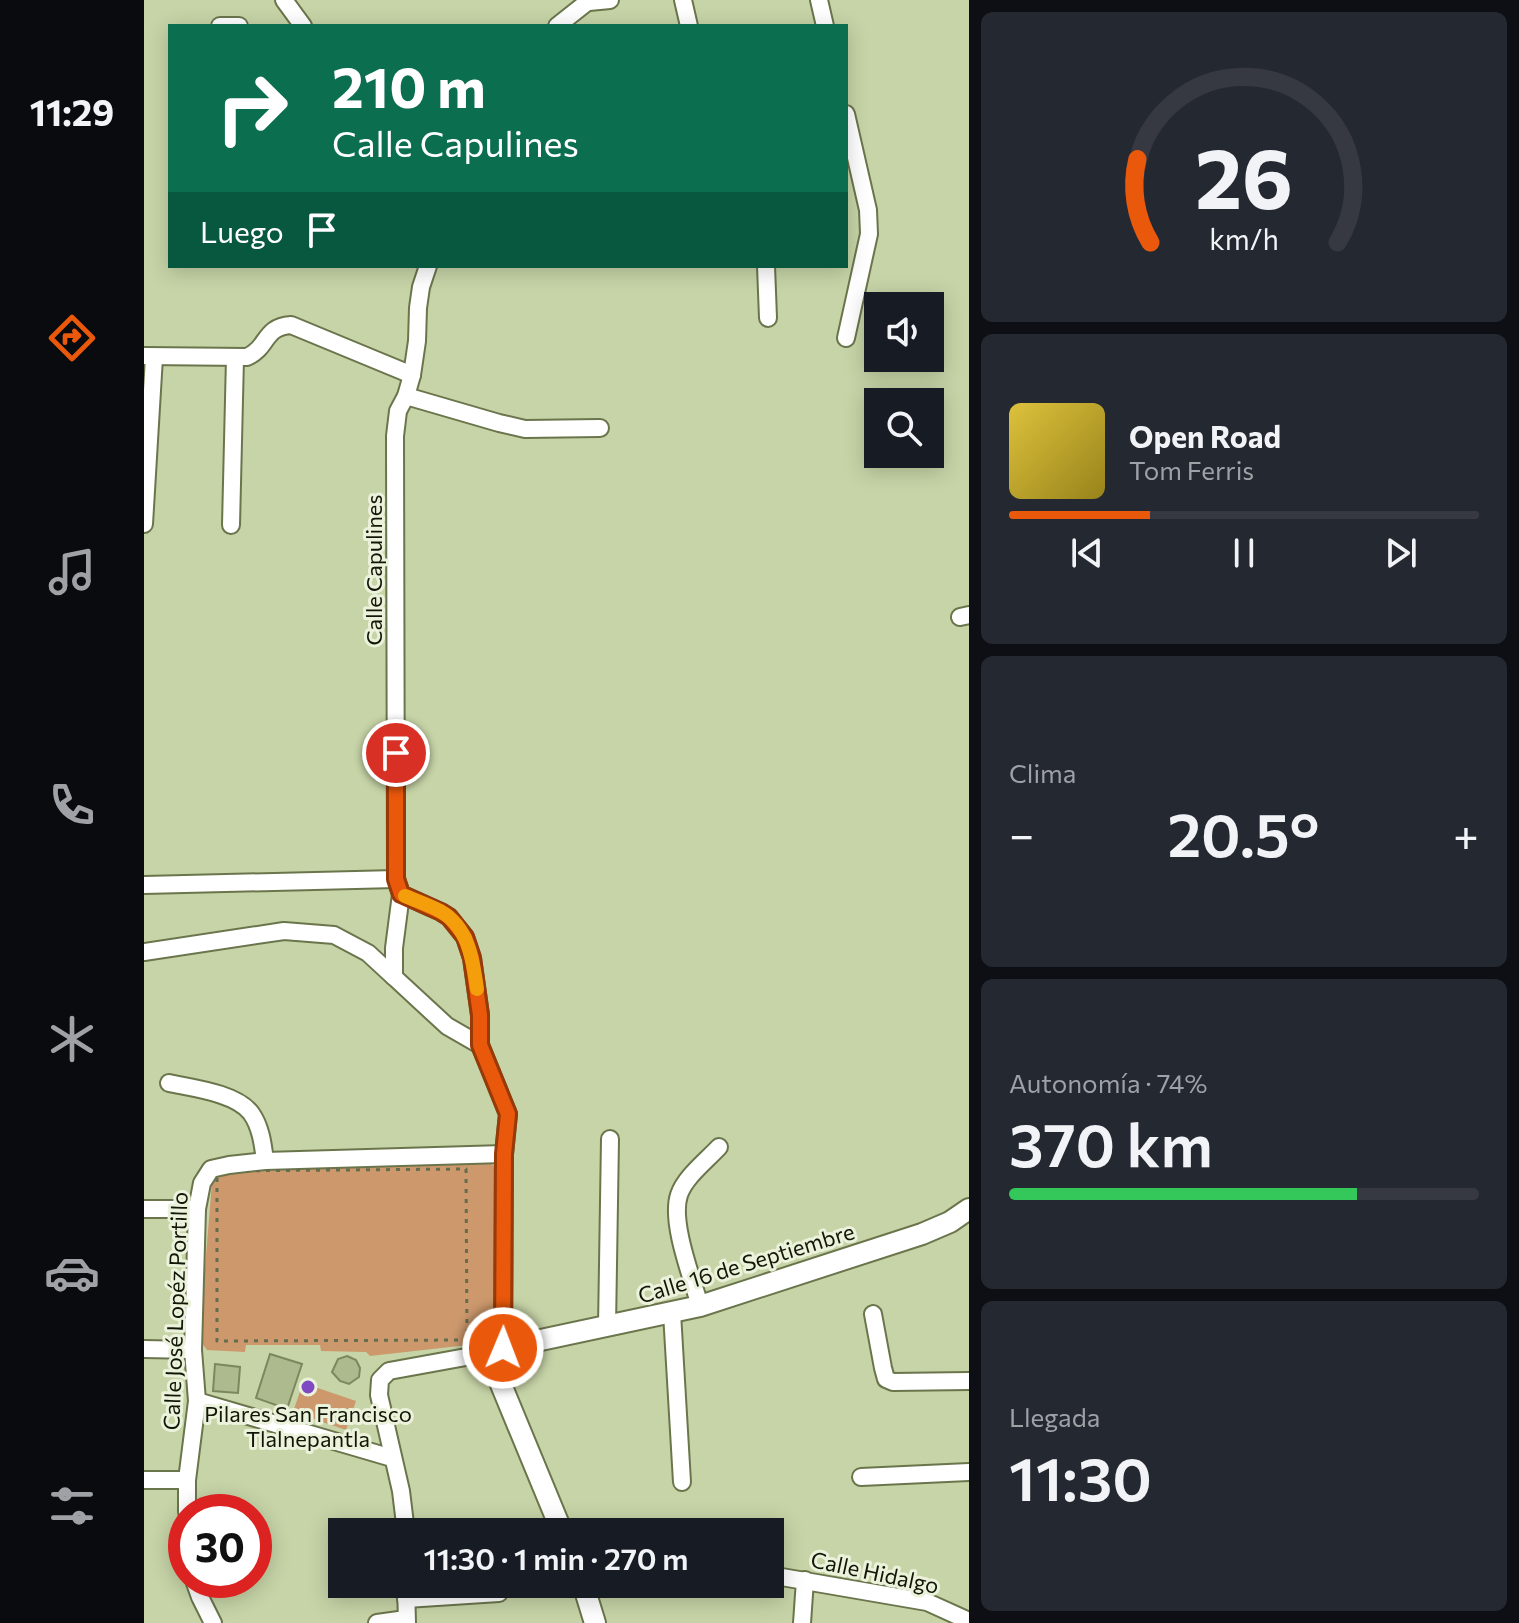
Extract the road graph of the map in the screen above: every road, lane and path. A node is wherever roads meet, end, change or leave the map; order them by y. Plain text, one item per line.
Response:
1 (284, 0) edge
2 (610, 0) edge
3 (683, 0) edge
4 (819, 0) edge
5 (590, 1) edge
6 (302, 24) edge
7 (560, 24) edge
8 (689, 24) edge
9 (825, 24) edge
10 (848, 123) edge
11 (427, 268) edge
12 (766, 268) edge
13 (768, 318) dead end
14 (846, 338) dead end
15 (149, 356) edge
16 (235, 358) junction
17 (412, 375) junction
18 (406, 396) junction
19 (600, 428) dead end
20 (144, 524) edge
21 (231, 525) dead end
22 (144, 885) edge
23 (398, 887) junction
24 (144, 952) edge
25 (394, 977) junction
26 (480, 1045) junction
27 (169, 1083) dead end
28 (610, 1139) dead end
29 (719, 1147) dead end
30 (504, 1154) junction
31 (265, 1161) junction
32 (466, 1169) joint
33 (144, 1209) edge
34 (197, 1209) junction
35 (969, 1209) edge
36 (700, 1306) junction
37 (672, 1313) junction
38 (873, 1314) dead end
39 (607, 1327) junction
40 (144, 1349) edge
41 (193, 1350) junction
42 (496, 1351) junction
43 (969, 1381) edge
44 (197, 1401) junction
45 (392, 1458) junction
46 (969, 1472) edge
47 (861, 1477) dead end
48 (144, 1480) edge
49 (187, 1480) junction
50 (682, 1482) dead end
51 (187, 1494) edge
52 (404, 1518) edge
53 (557, 1518) edge
54 (784, 1577) edge
55 (805, 1580) junction
56 (200, 1598) edge
57 (406, 1598) edge
58 (587, 1598) edge
59 (407, 1621) edge
60 (969, 1621) edge
61 (213, 1623) edge
62 (377, 1623) edge
63 (595, 1623) edge
64 (802, 1623) edge

1 - 6 street
2 - 5 street
3 - 8 street
4 - 9 street
5 - 7 street
10 - 14 street
11 - 17 street, Calle Capulines
12 - 13 street
15 - 16 street
15 - 20 street
16 - 17 street
16 - 21 street
17 - 18 street, Calle Capulines
18 - 19 street
18 - 23 street, Calle Capulines
22 - 23 street
23 - 25 street, Calle Capulines
23 - 26 street
24 - 25 street
25 - 26 street
26 - 30 street
27 - 31 street
28 - 39 street
29 - 36 street
30 - 31 street, Calle José Lopéz Portillo
30 - 42 street
31 - 34 street, Calle José Lopéz Portillo
32 - 32 path
33 - 34 street
34 - 41 street, Calle José Lopéz Portillo
35 - 36 main road, Calle 16 de Septiembre
36 - 37 main road, Calle 16 de Septiembre
37 - 39 main road, Calle 16 de Septiembre
37 - 50 street
38 - 43 street
39 - 42 main road, Calle 16 de Septiembre
40 - 41 street
41 - 44 street, Calle José Lopéz Portillo
42 - 45 street, Calle 16 de Septiembre
42 - 53 main road
44 - 45 street
44 - 49 street, Calle José Lopéz Portillo
45 - 52 street
46 - 47 street
48 - 49 street
49 - 51 street, Calle José Lopéz Portillo
54 - 55 street, Calle Hidalgo
55 - 60 street, Calle Hidalgo
55 - 64 street
56 - 61 street
57 - 59 street
58 - 63 main road
59 - 62 street

